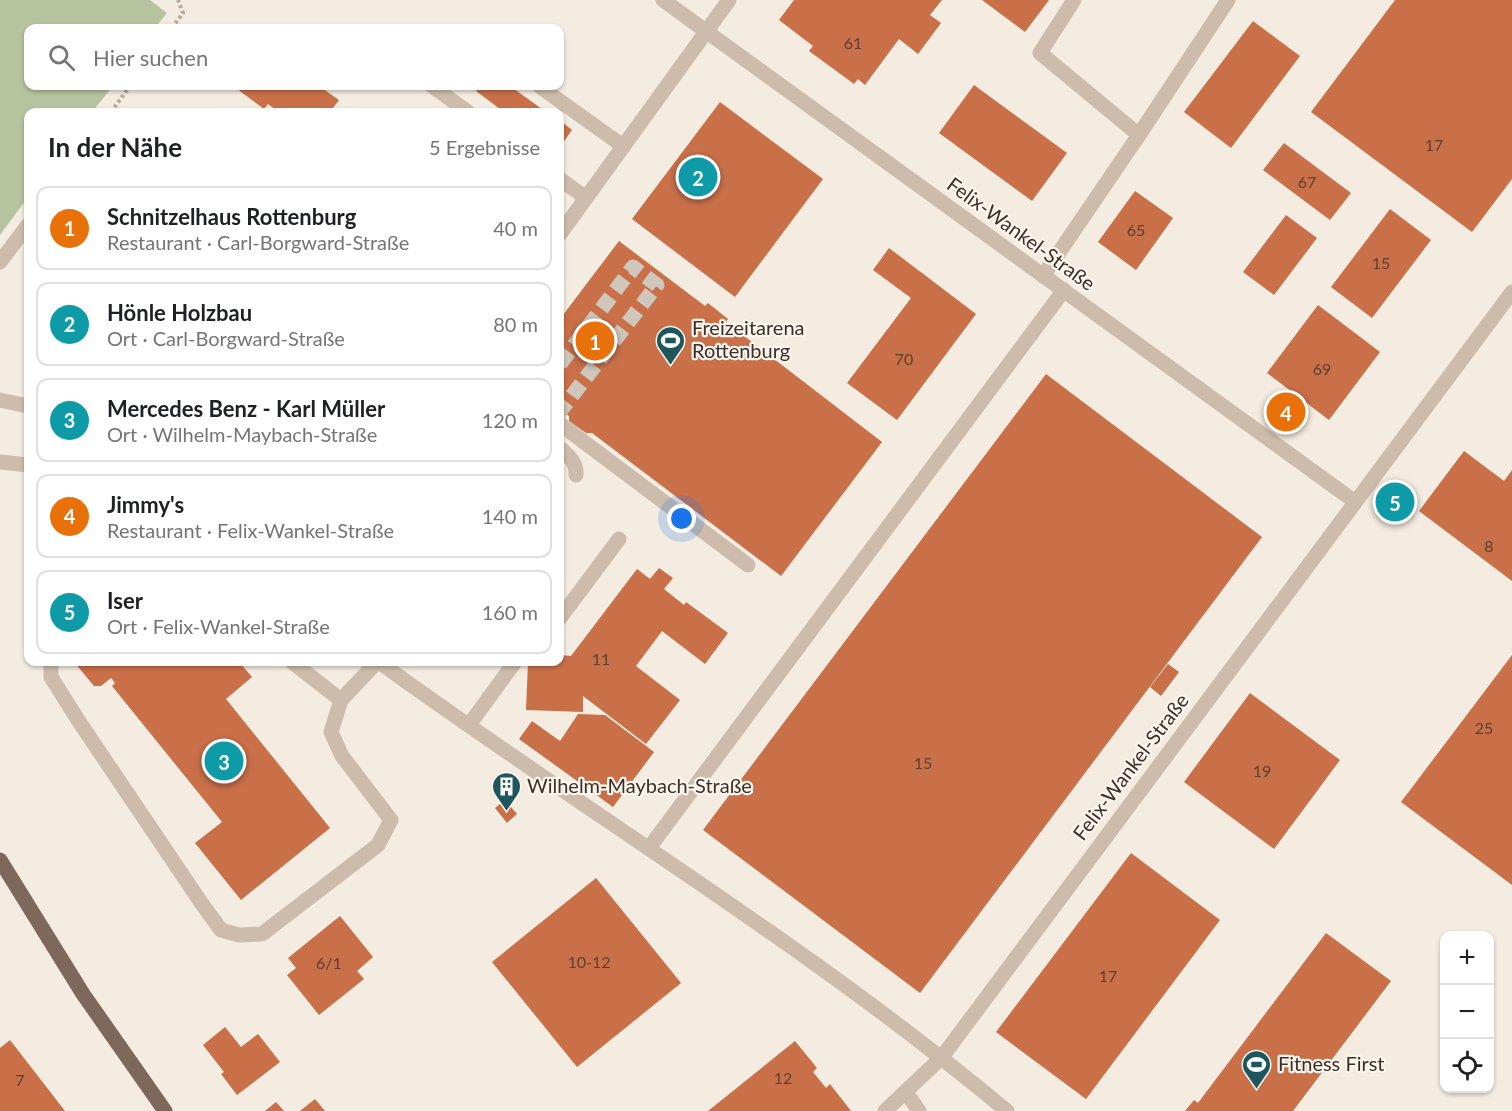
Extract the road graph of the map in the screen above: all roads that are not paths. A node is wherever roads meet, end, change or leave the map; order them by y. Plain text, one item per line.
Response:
1 (663, 0) edge
2 (729, 0) edge
3 (1074, 0) edge
4 (1228, 0) edge
5 (706, 31) junction
6 (438, 90) edge
7 (545, 90) edge
8 (462, 108) edge
9 (1139, 135) junction
10 (623, 146) junction
11 (564, 181) edge
12 (586, 198) junction
13 (564, 228) edge
14 (24, 230) edge
15 (0, 262) edge
16 (1044, 276) junction
17 (1064, 290) junction
18 (1512, 292) edge
19 (0, 400) edge
20 (24, 405) edge
21 (564, 418) edge
22 (564, 452) edge
23 (0, 462) edge
24 (24, 465) edge
25 (576, 475) dead end
26 (1354, 501) junction
27 (619, 539) dead end
28 (748, 565) dead end
29 (564, 613) edge
30 (51, 666) edge
31 (297, 666) edge
32 (374, 666) edge
33 (384, 666) edge
34 (512, 666) edge
35 (340, 700) junction
36 (469, 725) junction
37 (649, 848) junction
38 (0, 860) edge
39 (942, 1057) junction
40 (906, 1092) junction
41 (165, 1111) edge
42 (885, 1111) edge
43 (920, 1111) edge
44 (1007, 1111) edge

1 - 5 street, Felix-Wankel-Straße
2 - 5 street
3 - 9 street
4 - 9 street
5 - 10 street
5 - 16 street, Felix-Wankel-Straße
6 - 8 street
7 - 10 street
9 - 16 street
10 - 12 street
11 - 12 street
12 - 13 street
14 - 15 street
16 - 17 street, Felix-Wankel-Straße
17 - 26 street, Felix-Wankel-Straße
17 - 37 street
18 - 26 street, Felix-Wankel-Straße
19 - 20 street
21 - 28 street
22 - 25 street
23 - 24 street
26 - 39 street, Felix-Wankel-Straße
27 - 29 street
30 - 35 street
31 - 35 street
32 - 35 street
33 - 36 street
34 - 36 street
36 - 37 street
37 - 39 street
38 - 41 main road
39 - 40 street
39 - 44 street
40 - 42 street
40 - 43 street

